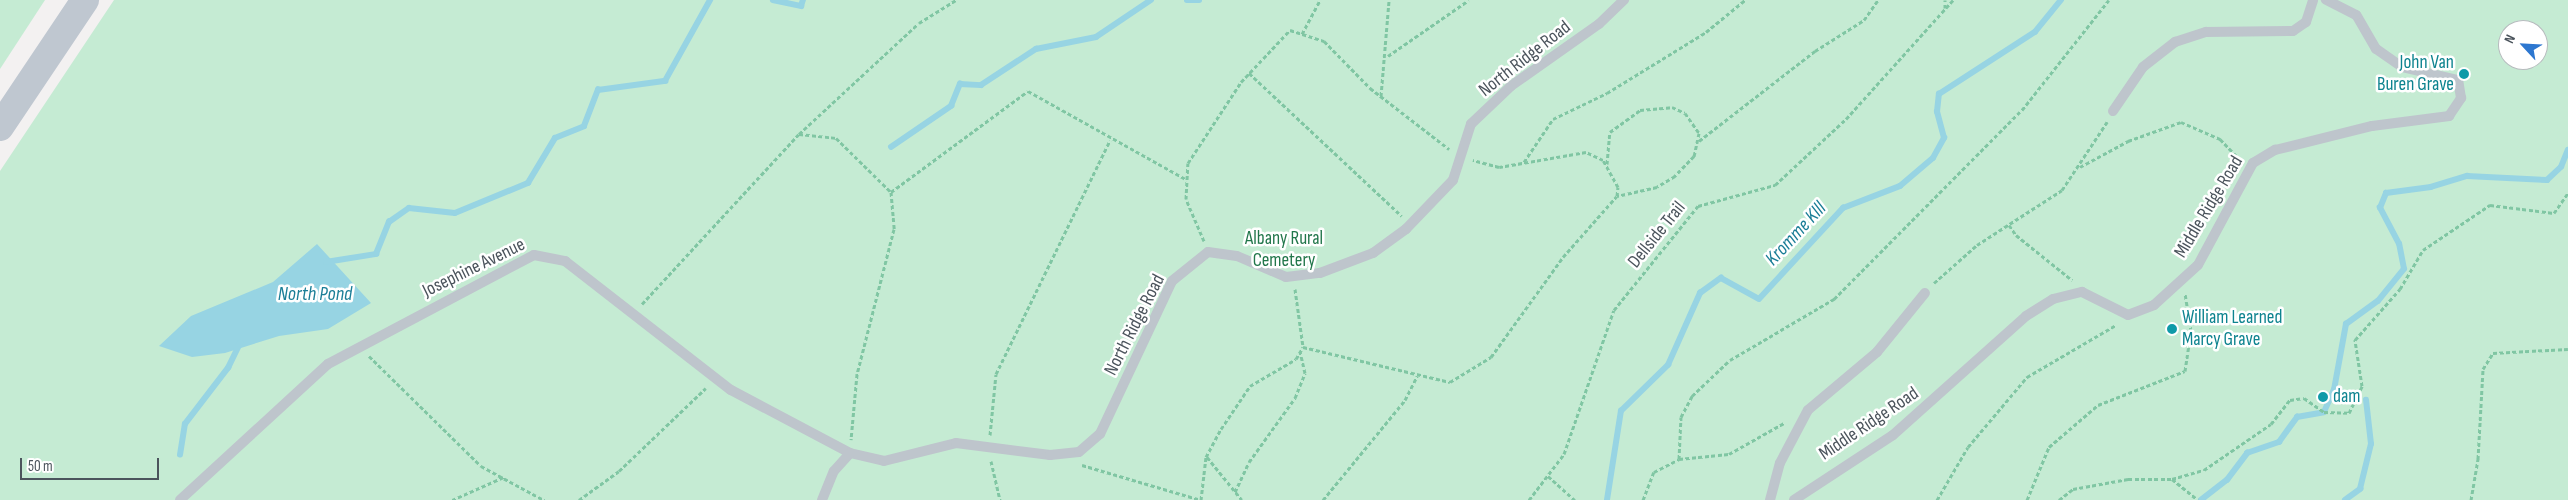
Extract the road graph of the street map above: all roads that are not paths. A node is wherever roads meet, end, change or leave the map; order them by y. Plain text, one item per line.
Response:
1 (84, 0) edge
2 (1624, 0) edge
3 (2313, 0) edge
4 (2326, 0) edge
5 (2113, 111) road end
6 (0, 127) edge
7 (1925, 293) road end
8 (850, 453) junction
9 (180, 500) edge
10 (822, 500) edge
11 (1770, 500) edge
12 (1794, 500) edge

1 - 6 street
2 - 8 lane, North Ridge Road
3 - 5 lane
4 - 12 lane, Middle Ridge Road
7 - 11 lane, Middle Ridge Road
8 - 9 lane, Josephine Avenue
8 - 10 lane

